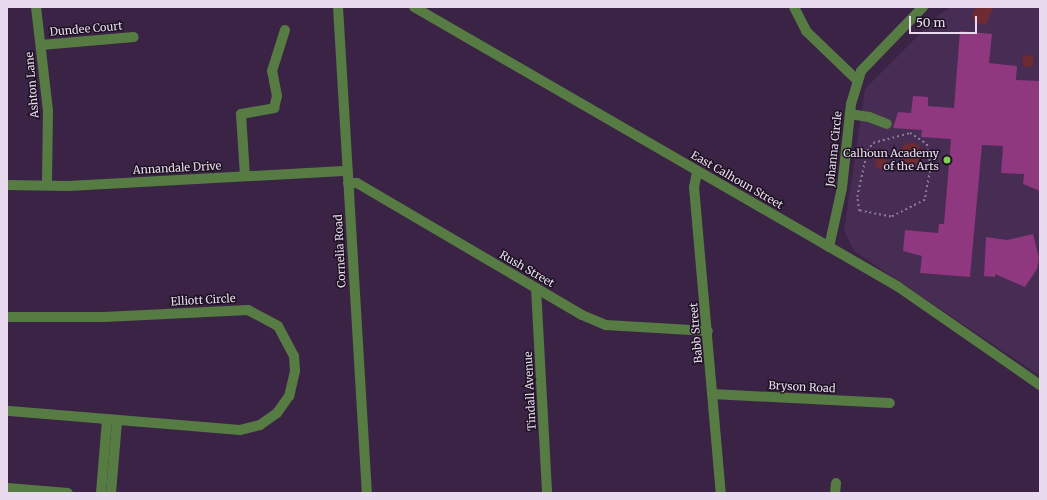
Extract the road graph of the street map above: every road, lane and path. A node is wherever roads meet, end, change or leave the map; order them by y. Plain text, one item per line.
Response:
1 (36, 7) edge
2 (338, 7) edge
3 (414, 7) edge
4 (794, 7) edge
5 (923, 7) edge
6 (285, 30) dead end
7 (134, 37) dead end
8 (41, 45) junction
9 (858, 81) junction
10 (850, 114) junction
11 (887, 124) dead end
12 (901, 135) joint
13 (348, 171) junction
14 (697, 172) junction
15 (245, 176) junction
16 (348, 182) junction
17 (7, 185) edge
18 (47, 185) junction
19 (829, 247) junction
20 (536, 288) junction
21 (7, 317) edge
22 (708, 331) junction
23 (1040, 386) edge
24 (712, 394) junction
25 (890, 404) dead end
26 (7, 411) edge
27 (112, 420) junction
28 (7, 488) edge
29 (68, 493) edge
30 (101, 493) edge
31 (111, 493) edge
32 (367, 493) edge
33 (547, 493) edge
34 (721, 493) edge

1 - 8 street, Ashton Lane
2 - 13 street, Cornelia Road
3 - 14 street, East Calhoun Street
4 - 9 street
5 - 9 street, Johanna Circle
6 - 15 street
7 - 8 street, Dundee Court
8 - 18 street, Ashton Lane
9 - 10 street, Johanna Circle
10 - 11 street
10 - 19 street, Johanna Circle
12 - 12 path
13 - 15 street, Annandale Drive
13 - 16 street, Cornelia Road
14 - 19 street, East Calhoun Street
14 - 22 street, Babb Street
15 - 18 street, Annandale Drive
16 - 20 street, Rush Street
16 - 32 street, Cornelia Road
17 - 18 street, Annandale Drive
19 - 23 street, East Calhoun Street
20 - 22 street, Rush Street
20 - 33 street, Tindall Avenue
21 - 27 street, Elliott Circle
22 - 24 street, Babb Street
24 - 25 street, Bryson Road
24 - 34 street, Babb Street
26 - 27 street, Elliott Circle
27 - 30 street
27 - 31 street
28 - 29 street

